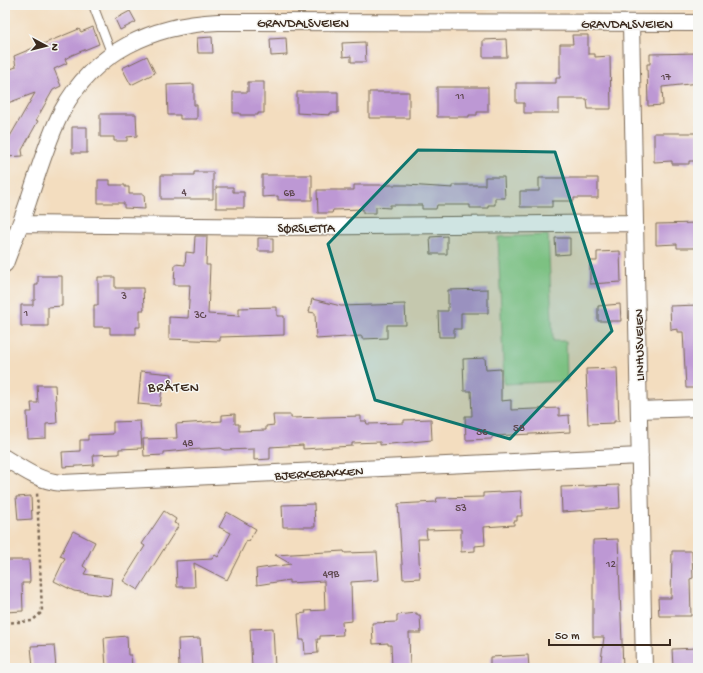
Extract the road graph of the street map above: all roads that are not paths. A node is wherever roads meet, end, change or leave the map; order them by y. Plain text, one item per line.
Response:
1 (93, 5) edge
2 (631, 23) junction
3 (698, 23) edge
4 (112, 55) junction
5 (634, 223) junction
6 (13, 232) edge
7 (5, 264) edge
8 (698, 408) edge
9 (639, 410) junction
10 (640, 456) junction
11 (5, 458) edge
12 (644, 668) edge

1 - 4 lane
2 - 3 street, GRAVDALSVEIEN
2 - 4 street, GRAVDALSVEIEN
2 - 5 street, LINHUSVEIEN
4 - 6 street, GRAVDALSVEIEN
5 - 6 street, SØRSLETTA
5 - 9 street, LINHUSVEIEN
6 - 7 street
8 - 9 street
9 - 10 street, LINHUSVEIEN
10 - 11 street, BJERKEBAKKEN
10 - 12 street, LINHUSVEIEN

